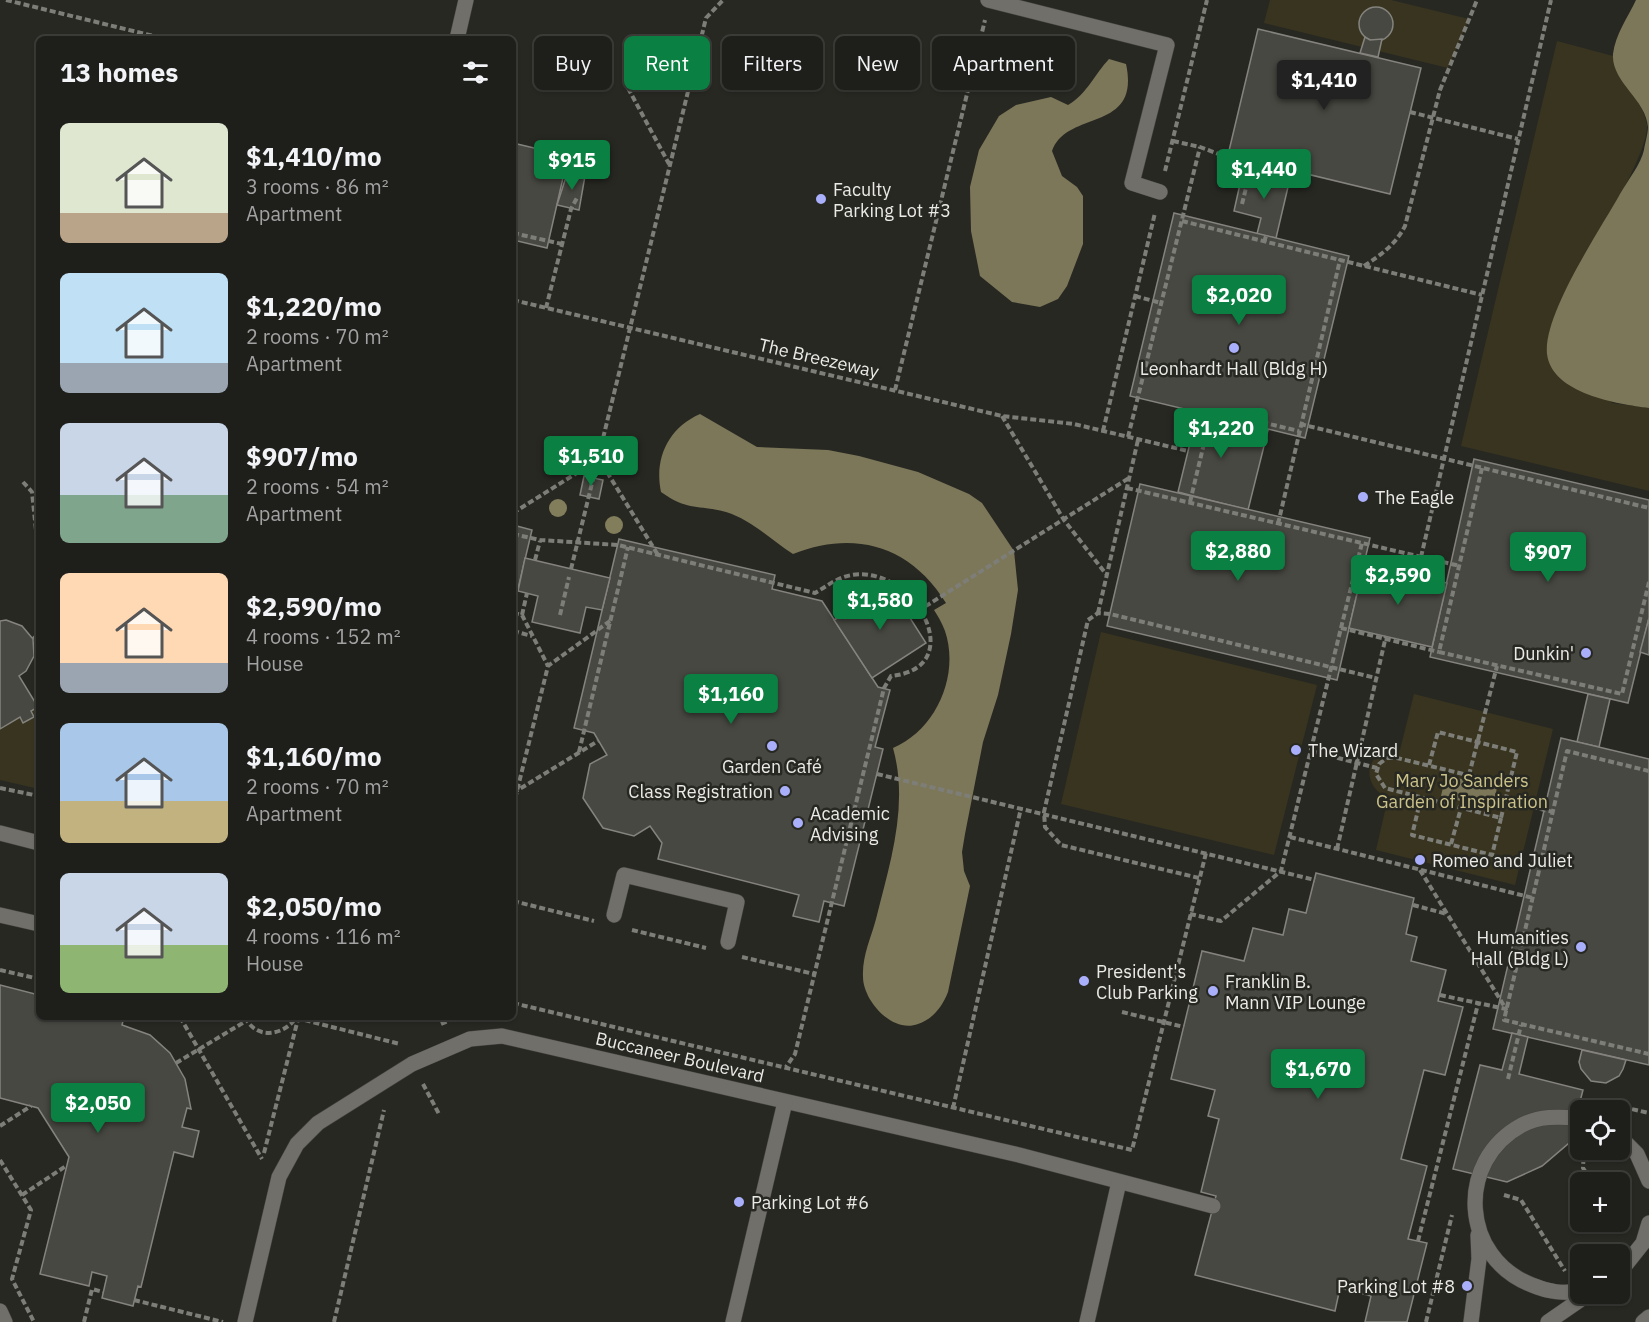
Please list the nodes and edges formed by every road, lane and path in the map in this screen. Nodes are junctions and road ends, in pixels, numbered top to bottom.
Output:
1 (6, 0) edge
2 (466, 0) edge
3 (723, 0) edge
4 (989, 0) edge
5 (1477, 0) edge
6 (1551, 0) edge
7 (154, 36) edge
8 (458, 36) edge
9 (629, 90) edge
10 (1410, 112) dead end
11 (1433, 118) junction
12 (1144, 134) junction
13 (1518, 139) junction
14 (1200, 147) junction
15 (669, 164) junction
16 (1280, 177) dead end
17 (1247, 184) dead end
18 (1160, 192) dead end
19 (578, 196) dead end
20 (1242, 204) dead end
21 (1182, 221) junction
22 (516, 234) edge
23 (1266, 236) dead end
24 (1264, 242) junction
25 (562, 244) junction
26 (1340, 260) junction
27 (1364, 266) junction
28 (1482, 295) junction
29 (1135, 296) dead end
30 (516, 301) edge
31 (1161, 303) junction
32 (546, 308) junction
33 (630, 328) junction
34 (895, 390) junction
35 (1108, 410) dead end
36 (1002, 416) junction
37 (1300, 424) junction
38 (1103, 431) junction
39 (1299, 431) junction
40 (1128, 437) junction
41 (1138, 440) junction
42 (1188, 451) dead end
43 (599, 459) junction
44 (1444, 459) junction
45 (1482, 468) junction
46 (1129, 478) junction
47 (23, 482) dead end
48 (1127, 488) junction
49 (1190, 502) junction
50 (1649, 508) edge
51 (516, 511) edge
52 (1064, 520) junction
53 (1278, 524) junction
54 (36, 530) edge
55 (516, 535) edge
56 (540, 540) junction
57 (579, 542) junction
58 (1362, 543) junction
59 (628, 548) junction
60 (658, 555) junction
61 (1421, 557) junction
62 (535, 560) dead end
63 (1460, 566) junction
64 (571, 569) dead end
65 (1106, 574) junction
66 (569, 577) dead end
67 (1649, 582) edge
68 (527, 593) dead end
69 (921, 610) junction
70 (1098, 613) junction
71 (516, 614) edge
72 (522, 615) junction
73 (560, 615) dead end
74 (910, 616) dead end
75 (610, 621) junction
76 (1341, 628) junction
77 (516, 632) edge
78 (36, 636) edge
79 (532, 636) junction
80 (1386, 638) junction
81 (33, 639) dead end
82 (1439, 652) junction
83 (1497, 665) junction
84 (548, 666) junction
85 (1331, 668) junction
86 (1376, 678) junction
87 (598, 741) dead end
88 (1477, 742) junction
89 (1311, 751) junction
90 (579, 752) junction
91 (1356, 763) junction
92 (1429, 765) junction
93 (1377, 768) junction
94 (1649, 771) edge
95 (877, 774) dead end
96 (1469, 775) junction
97 (1509, 785) junction
98 (0, 788) edge
99 (516, 788) edge
100 (516, 791) edge
101 (36, 795) edge
102 (1421, 798) junction
103 (1505, 800) junction
104 (1021, 808) junction
105 (1461, 808) junction
106 (1553, 812) junction
107 (1044, 813) junction
108 (1501, 818) junction
109 (0, 833) edge
110 (1290, 837) junction
111 (36, 842) edge
112 (1451, 844) junction
113 (1337, 849) junction
114 (1206, 853) junction
115 (1419, 869) junction
116 (1281, 871) junction
117 (1199, 878) junction
118 (1315, 880) dead end
119 (1533, 898) junction
120 (516, 902) edge
121 (1413, 905) dead end
122 (1190, 914) junction
123 (1447, 914) junction
124 (0, 915) edge
125 (618, 921) joint
126 (598, 922) dead end
127 (36, 923) edge
128 (712, 949) dead end
129 (732, 949) joint
130 (0, 970) edge
131 (814, 974) junction
132 (36, 978) edge
133 (1440, 995) dead end
134 (516, 1004) edge
135 (1478, 1004) junction
136 (1506, 1009) junction
137 (1122, 1012) dead end
138 (182, 1020) edge
139 (243, 1020) edge
140 (246, 1020) edge
141 (295, 1020) edge
142 (297, 1020) edge
143 (305, 1020) edge
144 (450, 1020) edge
145 (1164, 1022) junction
146 (1521, 1024) junction
147 (1184, 1027) dead end
148 (433, 1028) dead end
149 (402, 1044) dead end
150 (199, 1048) junction
151 (1649, 1054) edge
152 (176, 1063) dead end
153 (786, 1067) junction
154 (1508, 1079) dead end
155 (414, 1090) dead end
156 (785, 1102) junction
157 (31, 1106) dead end
158 (385, 1106) dead end
159 (953, 1108) junction
160 (1630, 1109) edge
161 (1649, 1113) edge
162 (439, 1114) dead end
163 (1570, 1117) edge
164 (0, 1126) edge
165 (1630, 1147) edge
166 (262, 1159) junction
167 (0, 1160) edge
168 (66, 1166) dead end
169 (260, 1171) dead end
170 (1647, 1172) edge
171 (1119, 1182) junction
172 (22, 1195) junction
173 (1504, 1195) dead end
174 (1454, 1204) dead end
175 (1213, 1206) dead end
176 (1649, 1223) edge
177 (1478, 1229) junction
178 (1418, 1241) dead end
179 (1630, 1259) edge
180 (1568, 1276) dead end
181 (1570, 1290) edge
182 (103, 1292) dead end
183 (134, 1300) dead end
184 (1574, 1304) edge
185 (226, 1310) dead end
186 (0, 1311) edge
187 (1649, 1317) edge
188 (5, 1322) edge
189 (34, 1322) edge
190 (84, 1322) edge
191 (223, 1322) edge
192 (245, 1322) edge
193 (334, 1322) edge
194 (733, 1322) edge
195 (1087, 1322) edge
196 (1426, 1322) edge
197 (1471, 1322) edge
198 (1548, 1322) edge
199 (1643, 1322) edge

1 - 7 path
2 - 8 lane
3 - 15 path
4 - 12 lane
4 - 34 path
5 - 11 path
6 - 13 path
9 - 15 path
10 - 11 path
11 - 13 path
11 - 27 path
12 - 14 path
12 - 18 lane
13 - 28 path
14 - 16 path
14 - 21 path
15 - 33 path
17 - 20 path
19 - 25 path
21 - 24 path
21 - 31 path
22 - 25 path
23 - 24 path
24 - 26 path
25 - 32 path
26 - 27 path
26 - 37 path
27 - 28 path
28 - 44 path
29 - 31 path
30 - 32 path, The Breezeway
31 - 40 path
32 - 33 path, The Breezeway
33 - 34 path, The Breezeway
33 - 43 path
34 - 36 path, The Breezeway
35 - 38 path
36 - 38 path, The Breezeway
36 - 52 path
37 - 39 path
37 - 44 path
38 - 40 path, The Breezeway
39 - 49 path
39 - 53 path
40 - 41 path, The Breezeway
41 - 42 path, The Breezeway
41 - 46 path
43 - 51 path
43 - 57 path
43 - 60 path
44 - 45 path
44 - 61 path
45 - 50 path
45 - 63 path
46 - 48 path
46 - 52 path
47 - 54 path
48 - 49 path
48 - 65 path
49 - 53 path
52 - 65 path
52 - 69 path
53 - 58 path
55 - 56 path
56 - 57 path
56 - 62 path
57 - 59 path
57 - 64 path
58 - 61 path
58 - 76 path
59 - 60 path
59 - 75 path
60 - 69 path
61 - 63 path
63 - 82 path
65 - 70 path
66 - 73 path
67 - 83 path
68 - 72 path
69 - 74 path
69 - 131 path
70 - 85 path
70 - 107 path
71 - 72 path
72 - 79 path
75 - 84 path
75 - 90 path
76 - 80 path
76 - 85 path
77 - 79 path
78 - 81 path
79 - 84 path
80 - 82 path
80 - 86 path
82 - 83 path
83 - 88 path
84 - 99 path
85 - 86 path
85 - 89 path
86 - 91 path
87 - 90 path
88 - 92 path
88 - 96 path
88 - 97 path
89 - 91 path
89 - 110 path
90 - 100 path
91 - 93 path
91 - 113 path
92 - 93 path
92 - 96 path
93 - 102 path
94 - 106 path
95 - 104 path
96 - 97 path
97 - 103 path
98 - 101 path
102 - 105 path
102 - 112 path
103 - 106 path
103 - 108 path
104 - 107 path
104 - 159 path
105 - 108 path
105 - 112 path
106 - 119 path
107 - 114 path
107 - 117 path
108 - 112 path
109 - 111 lane
110 - 113 path
110 - 116 path
113 - 115 path
114 - 116 path
114 - 117 path
115 - 119 path
115 - 123 path
116 - 118 path
116 - 122 path
117 - 122 path
119 - 136 path
120 - 126 path
121 - 123 path
122 - 145 path
123 - 136 path
124 - 127 lane
125 - 128 path
125 - 129 lane
129 - 131 path
130 - 132 path
131 - 153 path
133 - 135 path
134 - 153 path
135 - 136 path
135 - 178 path
136 - 146 path
137 - 145 path
138 - 150 path
139 - 150 path
140 - 141 path
142 - 166 path
143 - 149 path
144 - 148 path
145 - 147 path
145 - 159 path
146 - 151 path
146 - 154 path
150 - 152 path
150 - 166 path
153 - 159 path
155 - 162 path
156 - 171 lane, Buccaneer Boulevard
156 - 192 lane, Buccaneer Boulevard
156 - 194 lane
157 - 164 path
158 - 193 path
160 - 161 path
163 - 177 lane
165 - 170 lane
166 - 169 path
167 - 172 path
168 - 172 path
171 - 175 lane, Buccaneer Boulevard
171 - 195 lane
172 - 189 path
173 - 180 path
174 - 196 path
176 - 179 lane
177 - 181 lane
177 - 197 lane
182 - 190 path
183 - 191 path
184 - 198 lane
185 - 191 path
186 - 188 lane
187 - 199 lane

